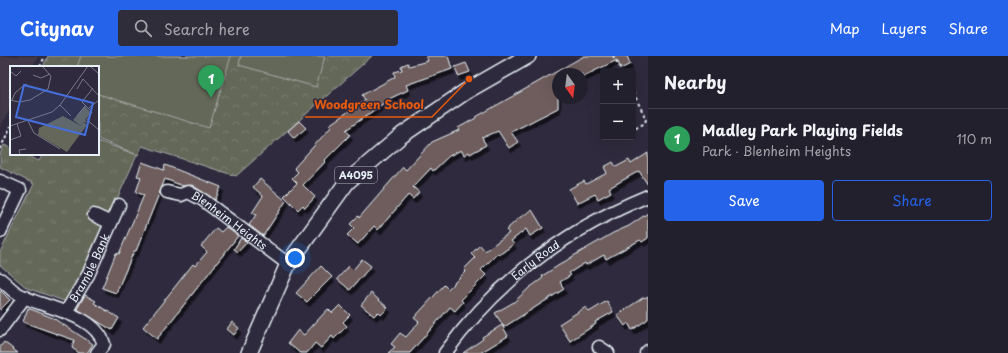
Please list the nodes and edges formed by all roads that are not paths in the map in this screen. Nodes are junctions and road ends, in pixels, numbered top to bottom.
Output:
1 (528, 56) edge
2 (0, 181) edge
3 (167, 192) dead end
4 (648, 196) edge
5 (119, 205) dead end
6 (94, 215) dead end
7 (111, 222) junction
8 (0, 232) edge
9 (288, 264) junction
10 (0, 278) edge
11 (25, 297) junction
12 (66, 312) junction
13 (0, 330) edge
14 (648, 351) edge
15 (97, 353) edge
16 (249, 353) edge
17 (445, 353) edge
18 (646, 353) edge

1 - 9 main road, A4095
2 - 8 street
3 - 9 street, Blenheim Heights
4 - 17 street, Early Road
5 - 7 street, Bramble Bank
6 - 7 street, Bramble Bank
7 - 12 street, Bramble Bank
9 - 16 main road, A4095
10 - 11 street, Bramble Bank
11 - 12 street, Bramble Bank
11 - 13 street
12 - 15 street, Bramble Bank
14 - 18 street

